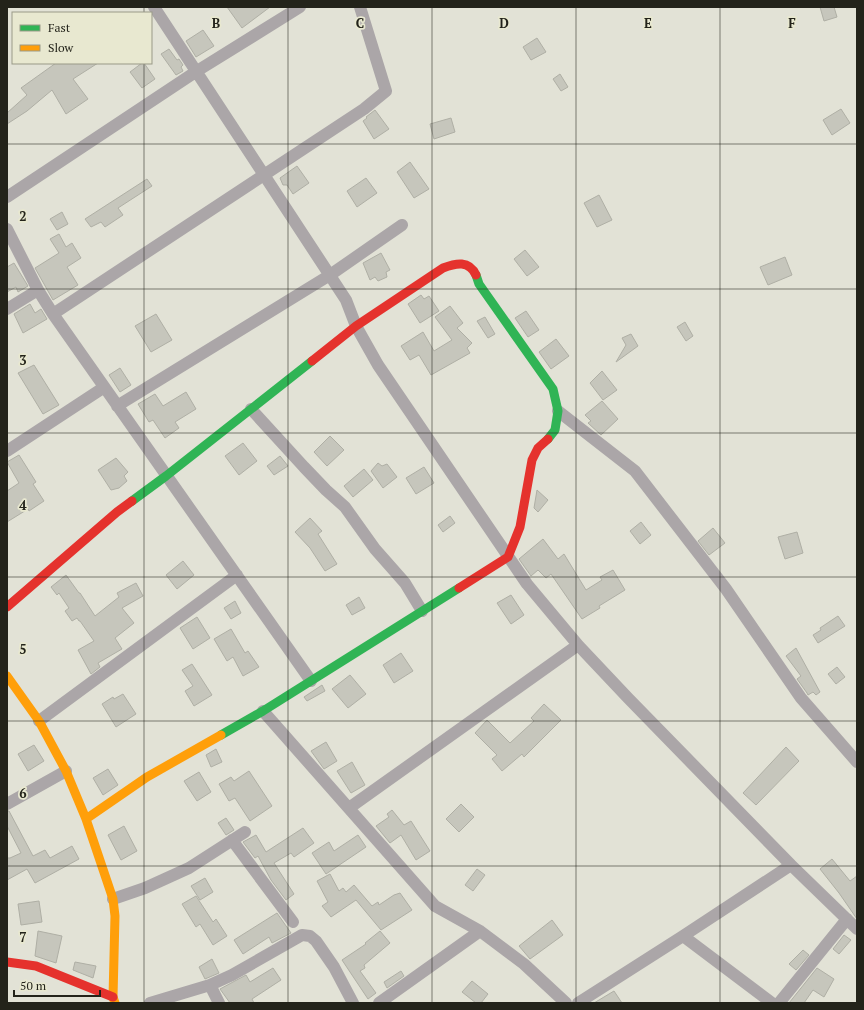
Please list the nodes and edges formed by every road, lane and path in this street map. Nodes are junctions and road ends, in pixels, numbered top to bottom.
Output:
1 (154, 7) edge
2 (300, 7) edge
3 (360, 7) edge
4 (197, 71) junction
5 (265, 175) junction
6 (7, 196) edge
7 (402, 225) dead end
8 (7, 229) edge
9 (330, 275) junction
10 (38, 290) junction
11 (7, 309) edge
12 (53, 314) junction
13 (356, 326) junction
14 (103, 388) junction
15 (117, 406) junction
16 (251, 409) junction
17 (558, 411) junction
18 (7, 451) edge
19 (166, 476) junction
20 (508, 557) junction
21 (237, 575) junction
22 (7, 606) edge
23 (422, 611) junction
24 (578, 645) junction
25 (7, 676) edge
26 (311, 681) junction
27 (264, 711) junction
28 (39, 722) junction
29 (857, 762) edge
30 (66, 771) junction
31 (7, 804) edge
32 (348, 808) junction
33 (86, 819) junction
34 (245, 832) dead end
35 (232, 840) junction
36 (791, 865) junction
37 (113, 899) junction
38 (847, 919) junction
39 (293, 922) dead end
40 (857, 928) edge
41 (480, 932) junction
42 (684, 936) junction
43 (7, 962) edge
44 (210, 985) junction
45 (114, 1000) edge
46 (150, 1003) edge
47 (219, 1003) edge
48 (353, 1003) edge
49 (380, 1003) edge
50 (566, 1003) edge
51 (578, 1003) edge
52 (772, 1003) edge
53 (779, 1003) edge

1 - 4 street
2 - 4 street
3 - 5 street
4 - 5 street
4 - 6 street
5 - 9 street
5 - 12 street
7 - 9 street
8 - 10 street
9 - 13 street
9 - 15 street
10 - 11 street
10 - 12 street
12 - 14 street
13 - 16 street
13 - 17 street
13 - 20 street
14 - 15 street
14 - 18 street
15 - 19 street
16 - 19 street
16 - 23 street
17 - 20 street
17 - 29 street
19 - 21 street
19 - 22 street
20 - 23 street
20 - 24 street
21 - 26 street
21 - 28 street
23 - 26 street
24 - 32 street
24 - 36 street
25 - 28 street
26 - 27 street
27 - 32 street
27 - 33 street
28 - 30 street
30 - 31 street
30 - 33 street
32 - 41 street
33 - 37 street
34 - 35 street
35 - 37 street
35 - 39 street
36 - 38 street
36 - 42 street
37 - 45 street
38 - 40 street
38 - 53 street
41 - 49 street
41 - 50 street
42 - 51 street
42 - 52 street
43 - 45 street
44 - 46 street
44 - 47 street
44 - 48 street

